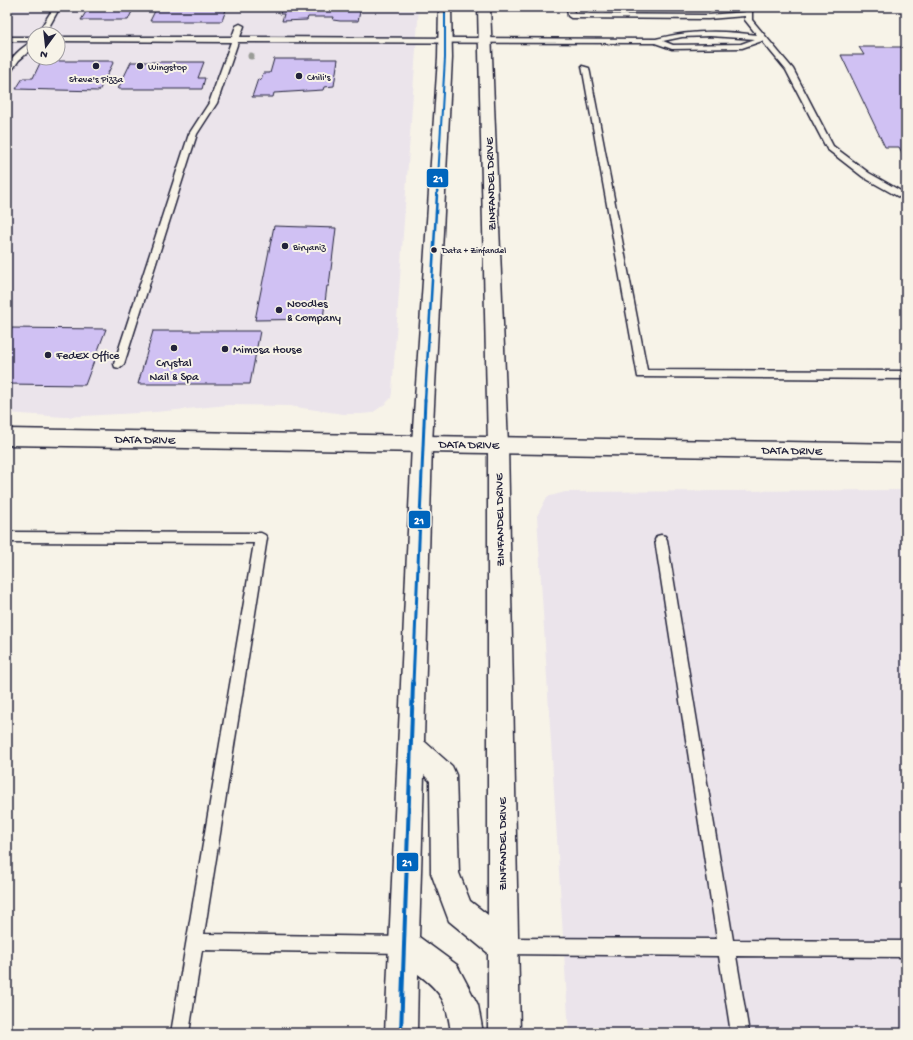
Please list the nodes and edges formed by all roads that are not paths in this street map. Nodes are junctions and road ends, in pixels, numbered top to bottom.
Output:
1 (57, 7) edge
2 (446, 7) edge
3 (484, 7) edge
4 (570, 7) edge
5 (748, 11) edge
6 (46, 26) edge
7 (240, 26) dead end
8 (764, 38) junction
9 (7, 39) edge
10 (26, 39) edge
11 (66, 39) edge
12 (237, 40) junction
13 (445, 41) junction
14 (485, 41) junction
15 (656, 41) junction
16 (26, 50) edge
17 (585, 68) dead end
18 (7, 71) edge
19 (906, 198) edge
20 (119, 364) dead end
21 (906, 375) edge
22 (7, 437) edge
23 (422, 444) junction
24 (498, 445) junction
25 (906, 452) edge
26 (7, 537) edge
27 (661, 540) dead end
28 (412, 747) junction
29 (195, 942) junction
30 (405, 945) junction
31 (502, 946) junction
32 (726, 947) junction
33 (906, 949) edge
34 (180, 1033) edge
35 (401, 1033) edge
36 (467, 1033) edge
37 (504, 1033) edge
38 (740, 1033) edge

1 - 6 lane
2 - 13 main road
3 - 14 main road, ZINFANDEL DRIVE
4 - 5 lane
5 - 8 lane
7 - 12 lane
8 - 15 lane
8 - 15 lane
8 - 19 lane
9 - 10 lane
11 - 12 lane
12 - 13 lane
12 - 20 lane
13 - 14 lane
13 - 23 main road
14 - 15 lane
14 - 24 main road, ZINFANDEL DRIVE
16 - 18 lane
17 - 21 lane
22 - 23 main road, DATA DRIVE
23 - 24 main road, DATA DRIVE
23 - 28 main road
24 - 25 main road, DATA DRIVE
24 - 31 main road, ZINFANDEL DRIVE
26 - 29 lane
27 - 32 lane
28 - 30 main road
28 - 31 main road
29 - 30 lane
29 - 34 lane
30 - 35 main road
30 - 36 main road
31 - 32 lane
31 - 37 main road, ZINFANDEL DRIVE
32 - 33 lane
32 - 38 lane

